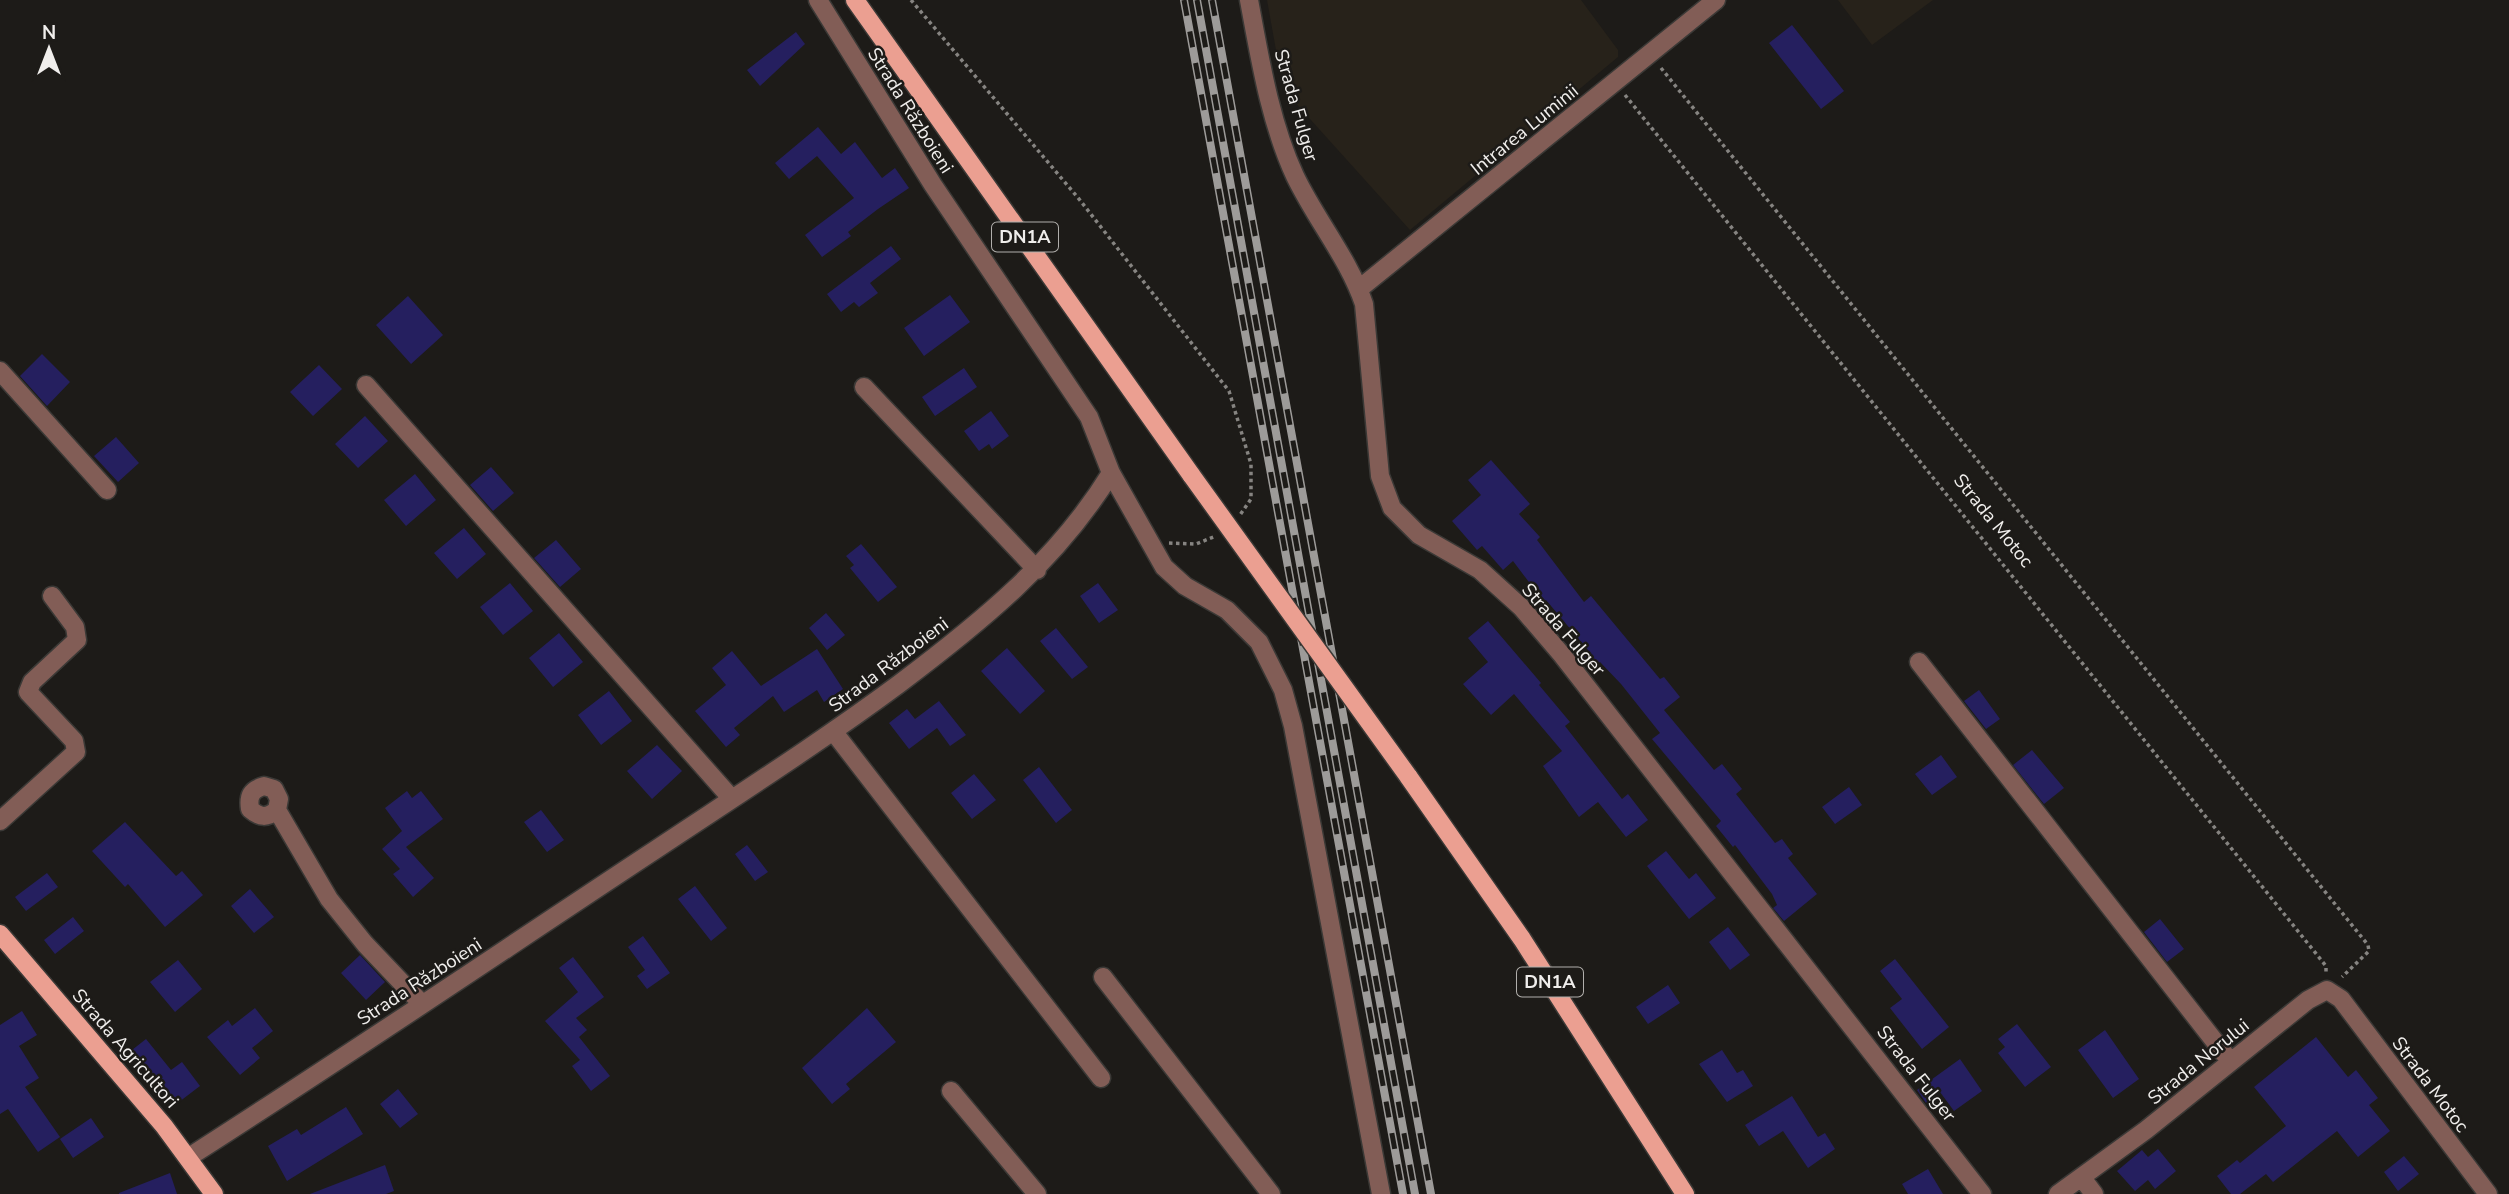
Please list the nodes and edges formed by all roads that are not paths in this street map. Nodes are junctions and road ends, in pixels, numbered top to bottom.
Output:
1 (818, 0) edge
2 (855, 0) edge
3 (1249, 0) edge
4 (1716, 0) edge
5 (1359, 289) junction
6 (0, 371) edge
7 (366, 385) dead end
8 (864, 387) dead end
9 (1111, 473) junction
10 (107, 490) dead end
11 (1037, 569) junction
12 (52, 596) dead end
13 (1919, 662) dead end
14 (833, 731) junction
15 (732, 799) junction
16 (277, 810) dead end
17 (0, 821) edge
18 (0, 934) edge
19 (1103, 976) dead end
20 (2331, 993) joint
21 (422, 1004) junction
22 (2230, 1061) junction
23 (1101, 1078) dead end
24 (951, 1091) dead end
25 (189, 1157) junction
26 (2082, 1178) junction
27 (214, 1194) edge
28 (1037, 1194) edge
29 (1271, 1194) edge
30 (1381, 1194) edge
31 (1685, 1194) edge
32 (1982, 1194) edge
33 (2058, 1194) edge
34 (2094, 1194) edge
35 (2488, 1194) edge

1 - 9 street, Strada Războieni
2 - 31 main road, DN1A, bridge
3 - 5 street, Strada Fulger
4 - 5 street, Intrarea Luminii
5 - 32 street, Strada Fulger
6 - 10 street
7 - 15 street
8 - 11 street
9 - 11 street, Strada Războieni
9 - 30 street
11 - 14 street, Strada Războieni
12 - 17 street
13 - 22 street
14 - 15 street, Strada Războieni
14 - 23 street
15 - 21 street, Strada Războieni
16 - 21 street
18 - 25 main road, Strada Agricultori
19 - 29 street
20 - 22 street, Strada Norului
20 - 35 street, Strada Motoc
21 - 25 street, Strada Războieni
22 - 26 street, Strada Norului
24 - 28 street
25 - 27 main road, Strada Agricultori
26 - 33 street, Strada Norului
26 - 34 street

